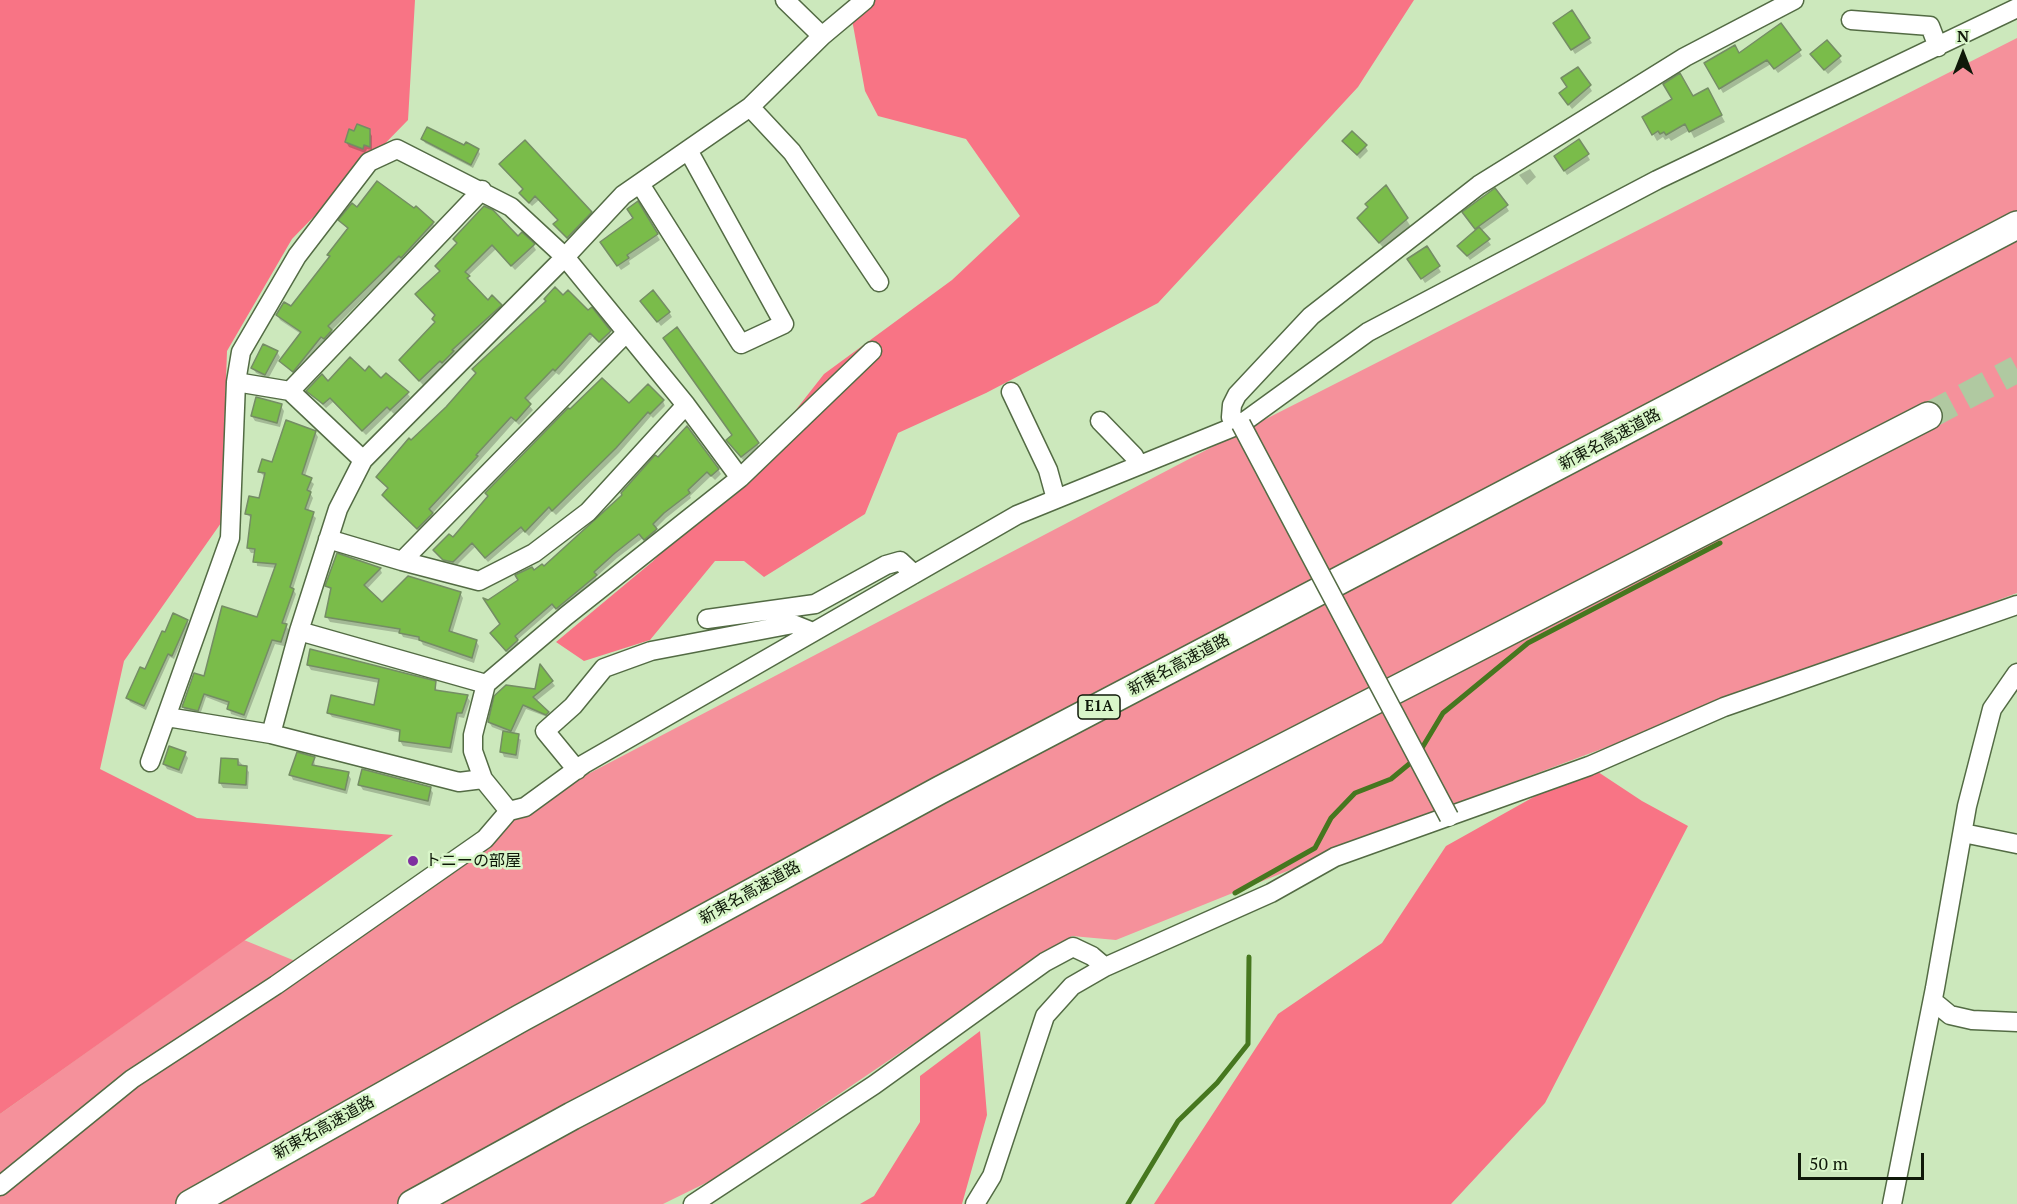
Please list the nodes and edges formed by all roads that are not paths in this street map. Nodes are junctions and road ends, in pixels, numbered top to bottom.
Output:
1 (785, 0) edge
2 (865, 0) edge
3 (1794, 0) edge
4 (2017, 8) edge
5 (1851, 20) dead end
6 (822, 36) junction
7 (1938, 47) junction
8 (750, 107) junction
9 (688, 150) junction
10 (640, 184) junction
11 (482, 190) junction
12 (2017, 225) edge
13 (565, 257) junction
14 (879, 282) dead end
15 (626, 333) junction
16 (872, 351) dead end
17 (236, 382) junction
18 (290, 391) junction
19 (1011, 392) dead end
20 (686, 405) junction
21 (1928, 416) tunnel mouth
22 (1100, 421) dead end
23 (1241, 424) junction
24 (363, 460) junction
25 (1139, 465) junction
26 (740, 478) junction
27 (1056, 499) junction
28 (328, 539) junction
29 (402, 561) junction
30 (914, 574) junction
31 (2017, 605) edge
32 (707, 619) dead end
33 (299, 631) junction
34 (813, 632) junction
35 (2017, 673) edge
36 (486, 684) junction
37 (167, 717) junction
38 (271, 734) junction
39 (150, 762) dead end
40 (577, 770) junction
41 (483, 778) junction
42 (509, 811) junction
43 (1449, 817) junction
44 (1963, 833) junction
45 (2017, 844) edge
46 (1105, 967) junction
47 (1933, 1001) junction
48 (2017, 1022) edge
49 (0, 1186) edge
50 (190, 1204) edge
51 (412, 1204) edge
52 (693, 1204) edge
53 (975, 1204) edge
54 (1892, 1204) edge

1 - 6 street
2 - 6 street
3 - 23 street
4 - 7 street
5 - 7 street
6 - 8 street
7 - 23 street
8 - 9 street
8 - 14 street
9 - 10 street
9 - 10 street
10 - 13 street
11 - 13 street
11 - 17 street
11 - 18 street
12 - 50 highway, 新東名高速道路 / E1A
13 - 15 street
13 - 24 street
15 - 20 street
15 - 29 street
16 - 26 street
17 - 18 street
17 - 37 street
18 - 24 street
19 - 27 street
20 - 26 street
20 - 29 street
21 - 51 highway
22 - 25 street
23 - 25 street
23 - 43 street, bridge
24 - 28 street
25 - 27 street
26 - 36 street
27 - 30 street
28 - 29 street
28 - 33 street
30 - 32 street
30 - 34 street
31 - 43 street
33 - 36 street
33 - 38 street
34 - 40 street
34 - 40 street
35 - 44 street
36 - 41 street
37 - 38 street
37 - 39 street
38 - 41 street
40 - 42 street
41 - 42 street
42 - 49 street
43 - 46 street
44 - 45 street
44 - 47 street
46 - 52 street
46 - 53 street
47 - 48 street
47 - 54 street

